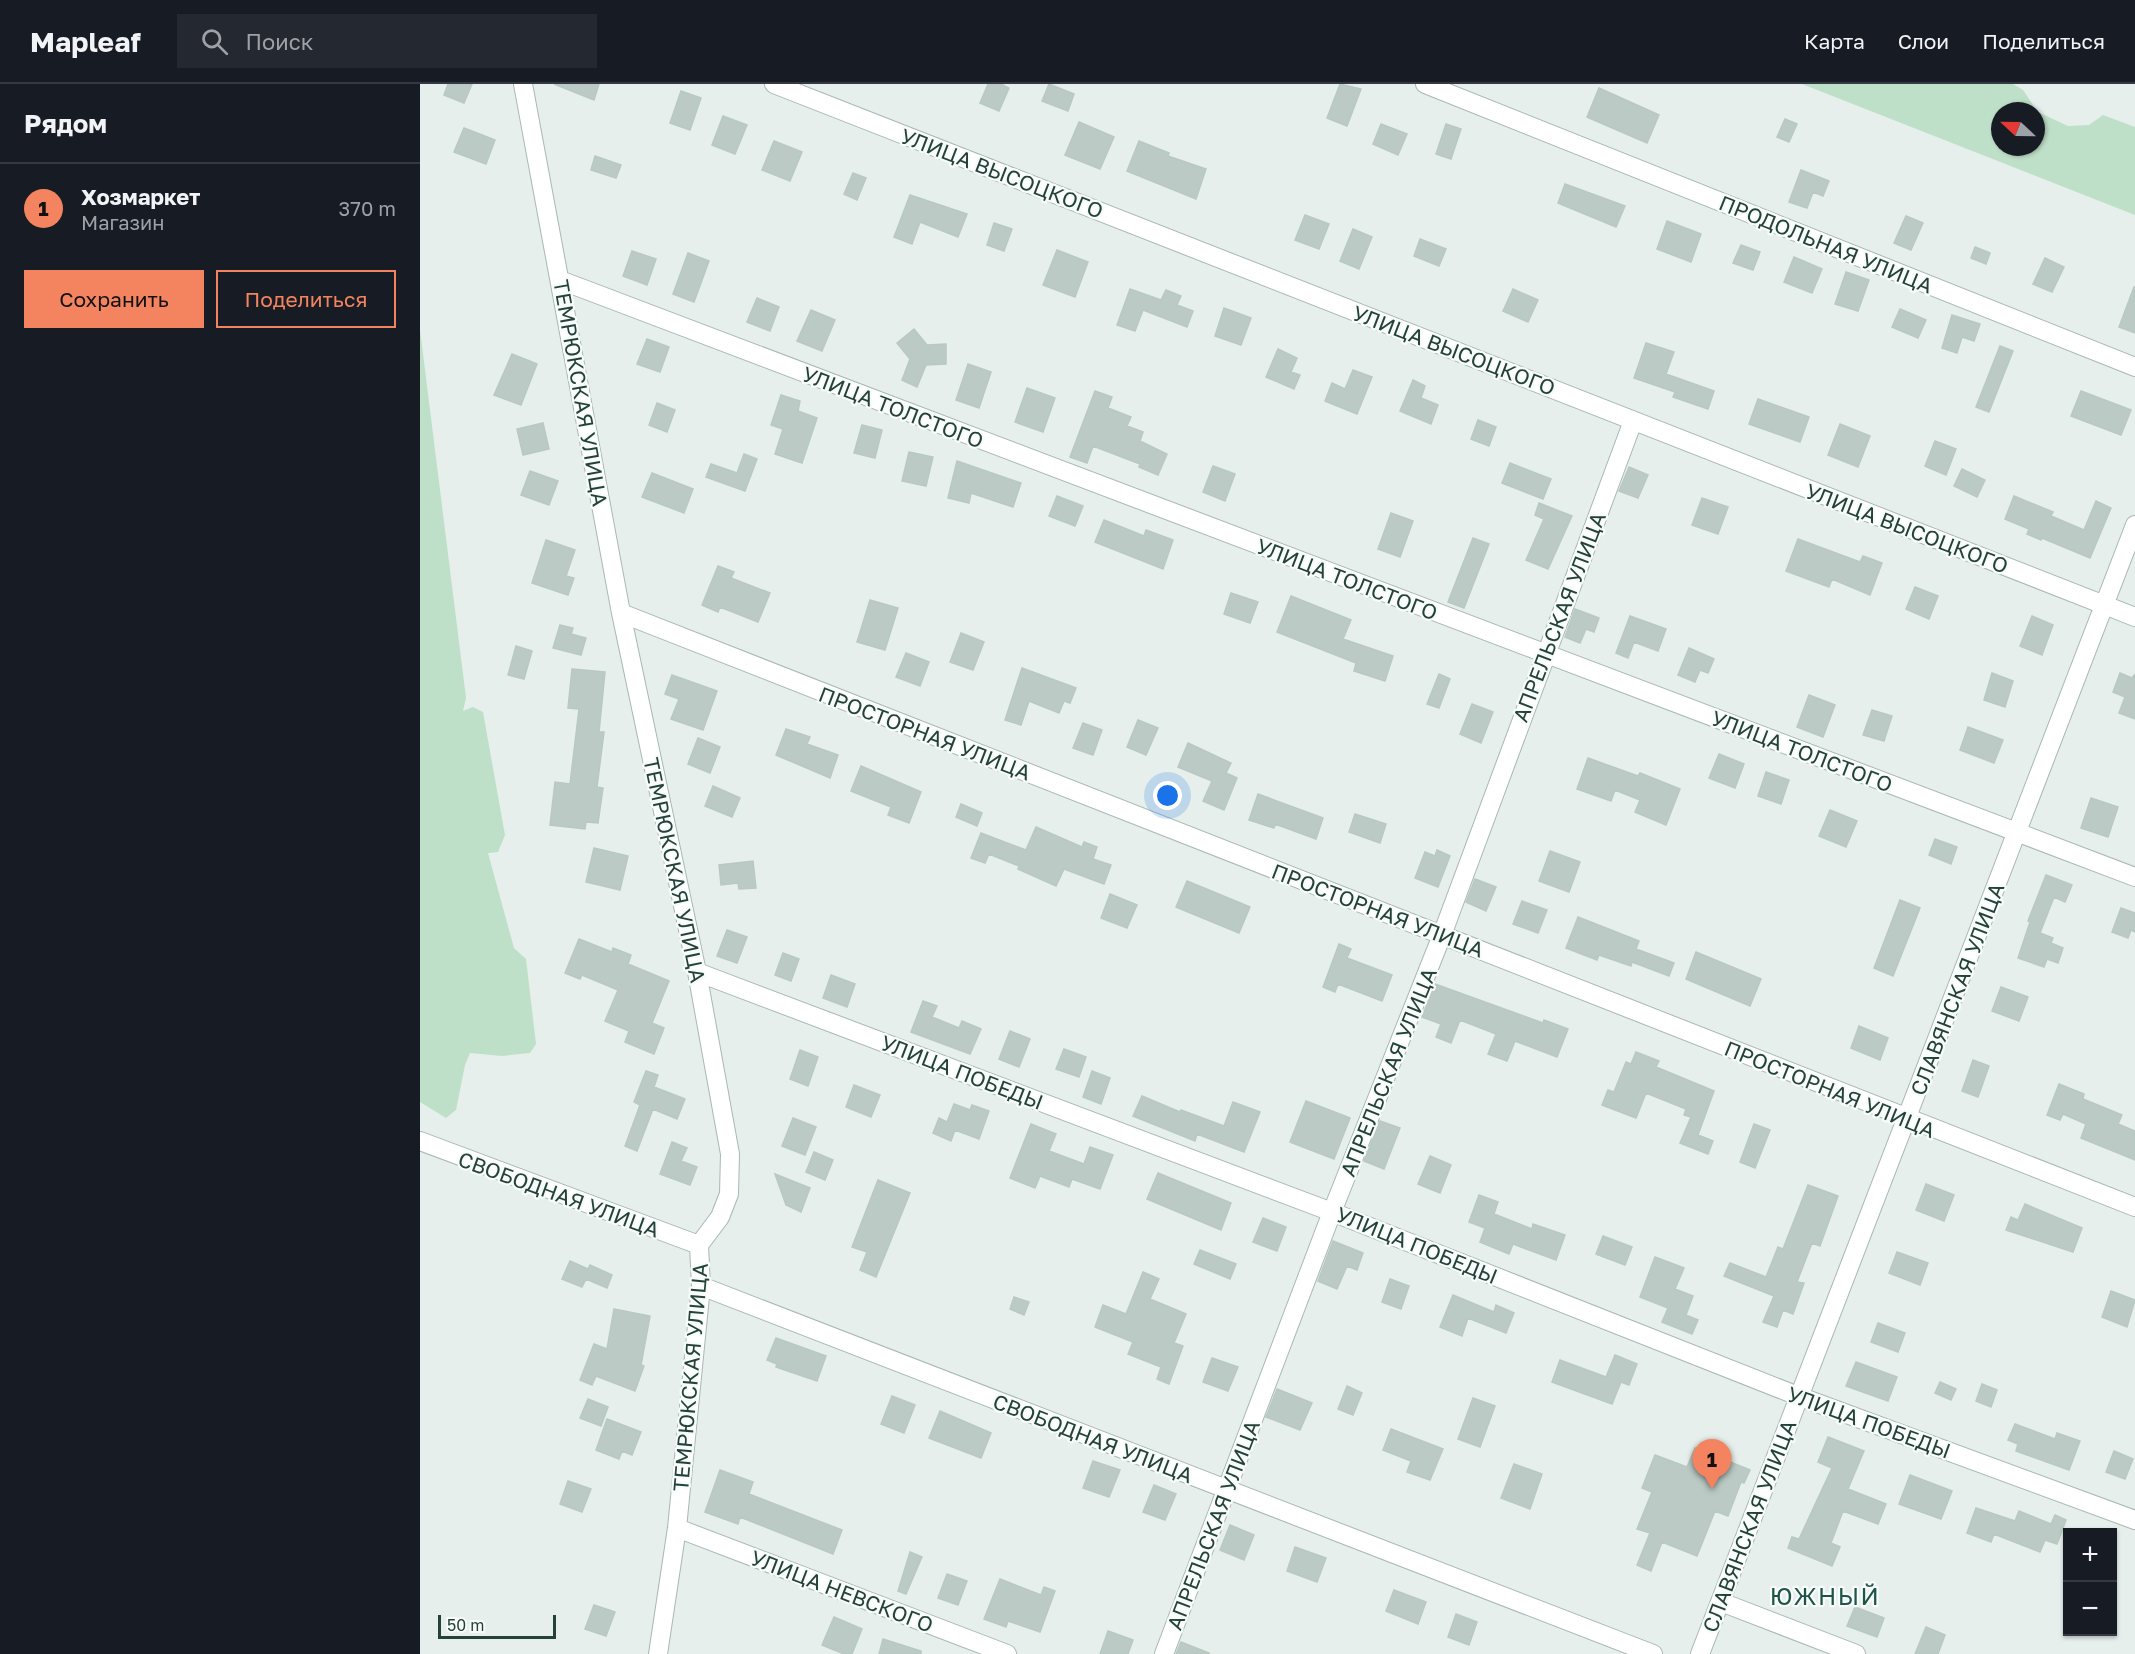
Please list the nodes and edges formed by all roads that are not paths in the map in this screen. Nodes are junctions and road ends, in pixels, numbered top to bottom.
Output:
1 (523, 84) edge
2 (774, 84) edge
3 (1425, 84) edge
4 (560, 280) junction
5 (2135, 368) edge
6 (1634, 421) junction
7 (2135, 525) edge
8 (2104, 605) junction
9 (621, 613) junction
10 (2135, 617) edge
11 (1544, 654) junction
12 (2017, 832) junction
13 (2135, 877) edge
14 (1442, 935) junction
15 (697, 972) junction
16 (1907, 1120) junction
17 (420, 1142) edge
18 (2135, 1207) edge
19 (1332, 1212) junction
20 (699, 1245) junction
21 (701, 1286) junction
22 (1798, 1396) junction
23 (1226, 1490) junction
24 (2135, 1520) edge
25 (677, 1528) junction
26 (1721, 1602) junction
27 (658, 1654) edge
28 (1008, 1654) edge
29 (1164, 1654) edge
30 (1653, 1654) edge
31 (1700, 1654) edge
32 (1856, 1654) edge

1 - 4 street, ТЕМРЮКСКАЯ УЛИЦА
2 - 6 street, УЛИЦА ВЫСОЦКОГО
3 - 5 street, ПРОДОЛЬНАЯ УЛИЦА
4 - 9 street, ТЕМРЮКСКАЯ УЛИЦА
4 - 11 street, УЛИЦА ТОЛСТОГО
6 - 8 street, УЛИЦА ВЫСОЦКОГО
6 - 11 street, АПРЕЛЬСКАЯ УЛИЦА
7 - 8 street, СЛАВЯНСКАЯ УЛИЦА
8 - 10 street, УЛИЦА ВЫСОЦКОГО
8 - 12 street, СЛАВЯНСКАЯ УЛИЦА
9 - 14 street, ПРОСТОРНАЯ УЛИЦА
9 - 15 street, ТЕМРЮКСКАЯ УЛИЦА
11 - 12 street, УЛИЦА ТОЛСТОГО
11 - 14 street, АПРЕЛЬСКАЯ УЛИЦА
12 - 13 street, УЛИЦА ТОЛСТОГО
12 - 16 street, СЛАВЯНСКАЯ УЛИЦА
14 - 16 street, ПРОСТОРНАЯ УЛИЦА
14 - 19 street, АПРЕЛЬСКАЯ УЛИЦА
15 - 19 street, УЛИЦА ПОБЕДЫ
15 - 20 street, ТЕМРЮКСКАЯ УЛИЦА
16 - 18 street, ПРОСТОРНАЯ УЛИЦА
16 - 22 street, СЛАВЯНСКАЯ УЛИЦА
17 - 20 street, СВОБОДНАЯ УЛИЦА
19 - 22 street, УЛИЦА ПОБЕДЫ
19 - 23 street, АПРЕЛЬСКАЯ УЛИЦА
20 - 21 street, ТЕМРЮКСКАЯ УЛИЦА
21 - 23 street, СВОБОДНАЯ УЛИЦА
21 - 25 street, ТЕМРЮКСКАЯ УЛИЦА
22 - 24 street, УЛИЦА ПОБЕДЫ
22 - 26 street, СЛАВЯНСКАЯ УЛИЦА
23 - 29 street, АПРЕЛЬСКАЯ УЛИЦА
23 - 30 street, СВОБОДНАЯ УЛИЦА
25 - 27 street, ТЕМРЮКСКАЯ УЛИЦА
25 - 28 street, УЛИЦА НЕВСКОГО
26 - 31 street, СЛАВЯНСКАЯ УЛИЦА
26 - 32 street

